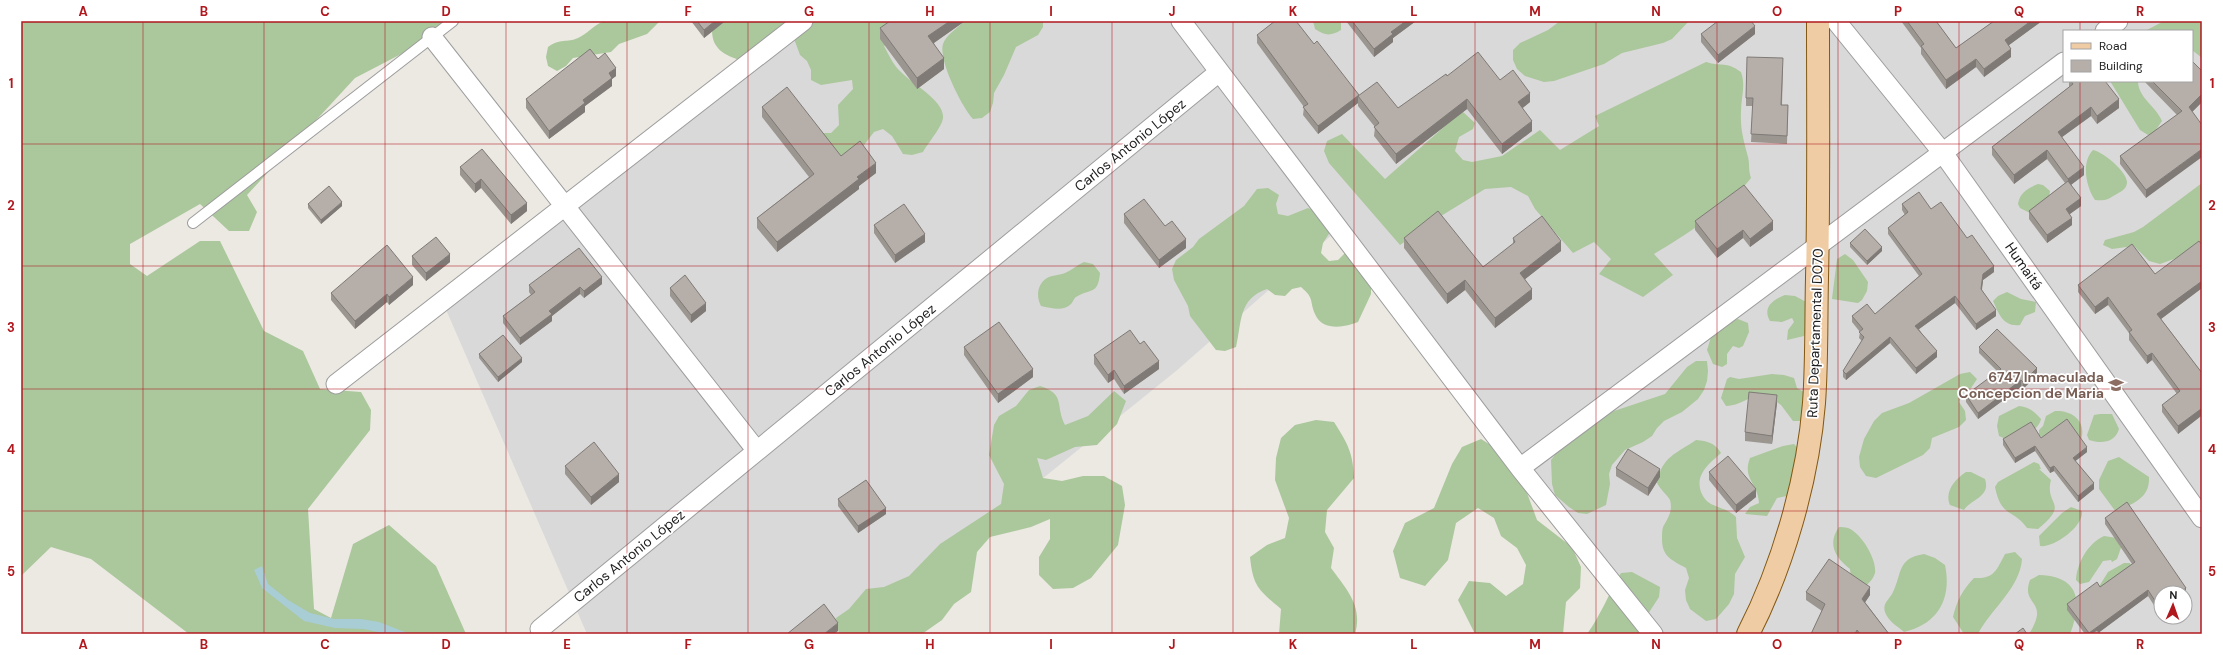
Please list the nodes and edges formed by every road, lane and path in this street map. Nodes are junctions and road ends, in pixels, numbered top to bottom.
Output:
1 (453, 21) edge
2 (803, 21) edge
3 (1818, 21) edge
4 (1836, 21) edge
5 (2118, 21) edge
6 (1188, 24) edge
7 (2106, 30) edge
8 (432, 37) junction
9 (2063, 63) edge
10 (1219, 72) junction
11 (1943, 153) junction
12 (565, 206) junction
13 (193, 223) dead end
14 (1818, 245) junction
15 (336, 384) dead end
16 (757, 451) junction
17 (1520, 468) junction
18 (2202, 518) edge
19 (540, 629) dead end
20 (1653, 634) edge
21 (1748, 634) edge

1 - 8 lane
2 - 12 street
3 - 14 main road, Ruta Departamental D070
4 - 11 street, Humaitá
5 - 7 street
6 - 10 street
8 - 12 street
8 - 13 lane
9 - 11 street
10 - 16 street, Carlos Antonio López
10 - 17 street
11 - 14 street
11 - 18 street, Humaitá
12 - 15 street
12 - 16 street
14 - 17 street
14 - 21 main road, Ruta Departamental D070
16 - 19 street, Carlos Antonio López
17 - 20 street

